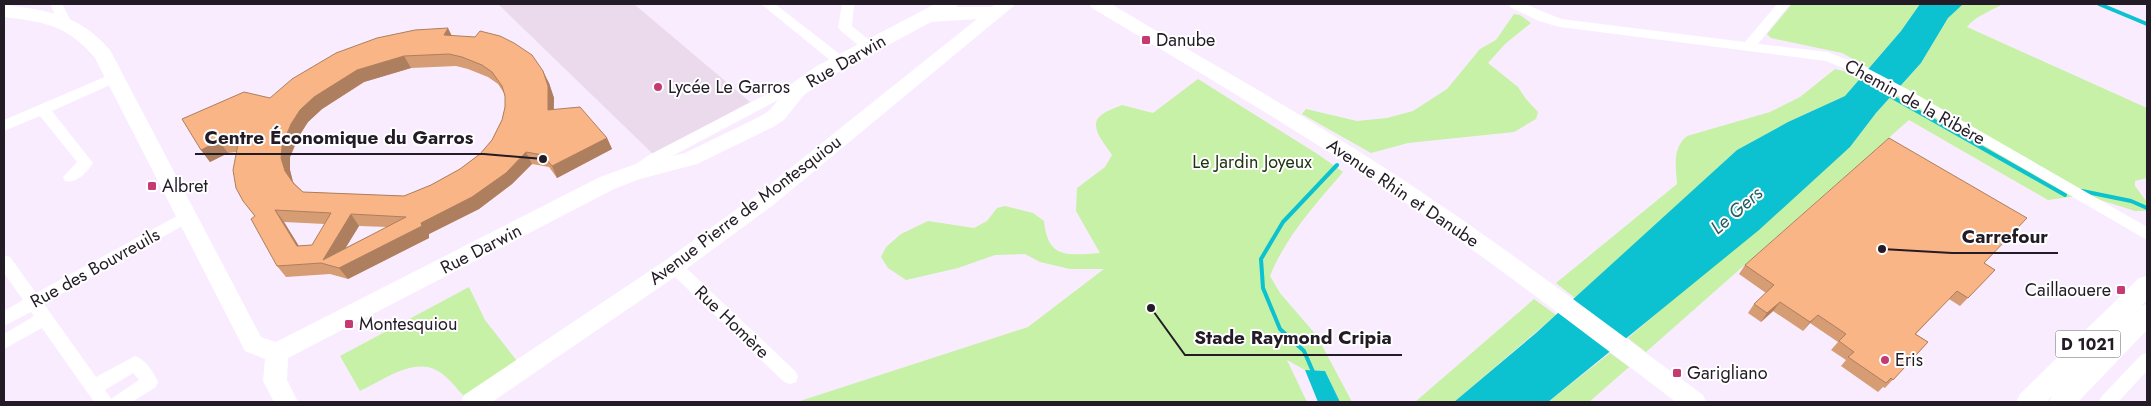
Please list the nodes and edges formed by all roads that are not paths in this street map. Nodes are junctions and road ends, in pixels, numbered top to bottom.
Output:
1 (56, 4) edge
2 (767, 4) edge
3 (848, 4) edge
4 (949, 4) edge
5 (1098, 4) edge
6 (1515, 4) edge
7 (1784, 4) edge
8 (1001, 9) edge
9 (4, 11) edge
10 (923, 18) junction
11 (65, 23) junction
12 (1748, 46) junction
13 (869, 47) junction
14 (841, 62) junction
15 (114, 78) junction
16 (797, 90) junction
17 (42, 108) junction
18 (4, 126) edge
19 (636, 172) junction
20 (70, 177) dead end
21 (186, 217) junction
22 (2147, 234) edge
23 (4, 261) edge
24 (674, 266) junction
25 (2147, 286) edge
26 (34, 302) junction
27 (2147, 314) edge
28 (44, 318) junction
29 (4, 319) edge
30 (4, 342) edge
31 (277, 353) junction
32 (2147, 360) edge
33 (790, 378) dead end
34 (93, 388) junction
35 (104, 402) edge
36 (118, 402) edge
37 (286, 402) edge
38 (473, 402) edge
39 (1694, 402) edge
40 (2029, 402) edge
41 (2062, 402) edge
42 (2107, 402) edge

1 - 11 street
2 - 14 street
3 - 13 street
4 - 10 street, Rue Darwin
5 - 39 street, Avenue Rhin et Danube
6 - 12 street, Chemin de la Ribère
7 - 12 street
8 - 10 street, Rue Darwin
8 - 24 street, Avenue Pierre de Montesquiou
9 - 11 street
10 - 13 street, Rue Darwin
11 - 15 street
12 - 22 street, Chemin de la Ribère
13 - 14 street, Rue Darwin
14 - 16 street, Rue Darwin
15 - 17 street
15 - 21 street
16 - 19 street
16 - 19 street, Rue Darwin
17 - 18 street
17 - 20 street
19 - 31 street, Rue Darwin
21 - 26 street, Rue des Bouvreuils
21 - 31 street
23 - 26 street
24 - 33 street, Rue Homère
24 - 38 street, Avenue Pierre de Montesquiou
25 - 40 main road, D 1021
26 - 28 street
26 - 29 street, Rue des Bouvreuils
27 - 41 main road, D 1021
28 - 30 street, Rue des Bouvreuils
28 - 34 street
31 - 37 street
32 - 42 street
34 - 35 street
34 - 36 street

